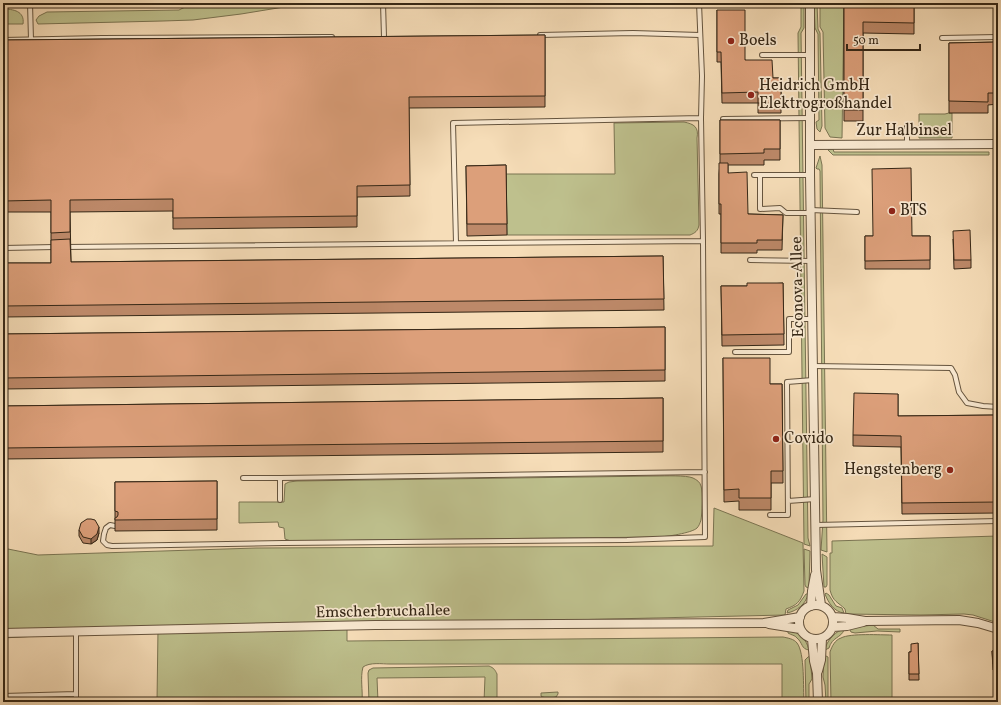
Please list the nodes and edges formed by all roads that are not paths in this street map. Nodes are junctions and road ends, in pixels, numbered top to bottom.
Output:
1 (30, 3) edge
2 (383, 3) edge
3 (699, 3) edge
4 (810, 3) edge
5 (537, 35) edge
6 (700, 35) junction
7 (384, 36) junction
8 (392, 36) edge
9 (337, 37) edge
10 (376, 37) edge
11 (998, 37) edge
12 (942, 38) dead end
13 (3, 40) edge
14 (31, 40) junction
15 (762, 55) dead end
16 (810, 55) junction
17 (701, 118) junction
18 (810, 118) junction
19 (723, 119) edge
20 (907, 128) dead end
21 (998, 144) edge
22 (810, 145) junction
23 (907, 145) junction
24 (754, 175) dead end
25 (760, 175) junction
26 (810, 175) junction
27 (810, 212) junction
28 (857, 212) dead end
29 (703, 241) junction
30 (456, 243) junction
31 (3, 248) edge
32 (750, 260) dead end
33 (812, 261) junction
34 (813, 319) junction
35 (735, 352) dead end
36 (813, 366) junction
37 (814, 380) junction
38 (998, 407) edge
39 (705, 472) junction
40 (243, 478) dead end
41 (280, 478) junction
42 (815, 499) junction
43 (280, 500) dead end
44 (788, 501) junction
45 (770, 515) dead end
46 (998, 522) edge
47 (816, 525) junction
48 (115, 526) edge
49 (816, 570) junction
50 (811, 606) junction
51 (821, 606) junction
52 (800, 617) junction
53 (833, 617) junction
54 (865, 621) junction
55 (764, 623) junction
56 (833, 627) junction
57 (800, 629) junction
58 (998, 630) edge
59 (76, 631) junction
60 (3, 632) edge
61 (822, 638) junction
62 (812, 639) junction
63 (817, 674) junction
64 (76, 694) junction
65 (3, 696) edge
66 (76, 702) edge
67 (818, 702) edge

1 - 14 lane
2 - 7 lane
3 - 6 lane
4 - 16 street, Econova-Allee
5 - 6 lane
6 - 17 lane
7 - 8 lane
7 - 10 lane
9 - 14 lane
11 - 12 lane
13 - 14 lane
15 - 16 lane
16 - 18 street, Econova-Allee
17 - 29 lane
17 - 30 lane
18 - 19 lane
18 - 22 street, Econova-Allee
20 - 23 lane
21 - 23 street, Zur Halbinsel
22 - 23 street, Zur Halbinsel
22 - 26 street, Econova-Allee
24 - 25 lane
25 - 26 lane
25 - 27 lane
26 - 27 street, Econova-Allee
27 - 28 lane
27 - 33 street, Econova-Allee
29 - 30 lane
29 - 39 lane
30 - 31 lane
32 - 33 lane
33 - 34 street, Econova-Allee
34 - 35 lane
34 - 36 street, Econova-Allee
36 - 37 street, Econova-Allee
36 - 38 lane
37 - 42 street, Econova-Allee
37 - 44 lane
39 - 41 lane
39 - 48 lane
40 - 41 lane
41 - 43 lane
42 - 44 lane
42 - 47 street, Econova-Allee
44 - 45 lane
46 - 47 lane
47 - 49 street, Econova-Allee
49 - 50 street, Econova-Allee
49 - 51 street, Econova-Allee
50 - 51 street
50 - 52 street
51 - 53 street
52 - 55 street, Emscherbruchallee
52 - 57 street
53 - 54 street
53 - 56 street
54 - 56 street
54 - 58 street
55 - 57 street, Emscherbruchallee
55 - 59 street, Emscherbruchallee
56 - 61 street
57 - 62 street
59 - 60 street, Emscherbruchallee
59 - 64 lane
61 - 62 street
61 - 63 street
62 - 63 street
63 - 67 street
64 - 65 lane
64 - 66 lane

